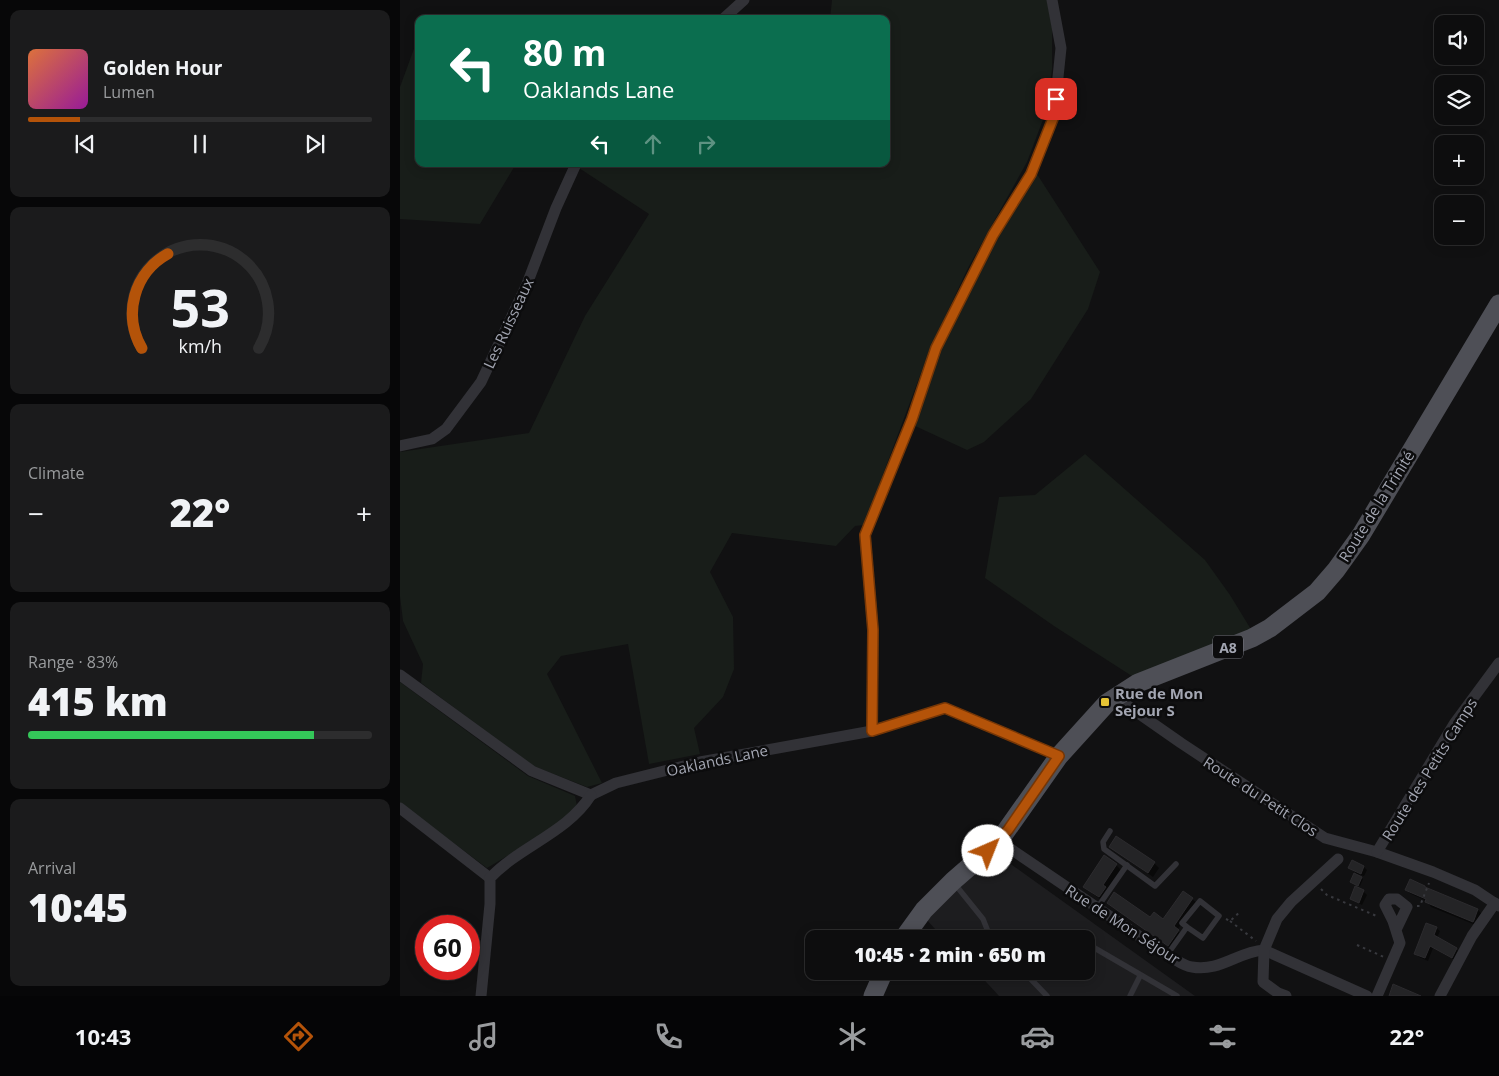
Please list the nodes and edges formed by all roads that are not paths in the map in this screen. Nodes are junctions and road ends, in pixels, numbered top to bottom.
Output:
1 (744, 0) edge
2 (1052, 0) edge
3 (727, 15) edge
4 (575, 167) edge
5 (1499, 304) edge
6 (400, 446) edge
7 (1499, 663) edge
8 (400, 675) edge
9 (1118, 696) junction
10 (872, 731) junction
11 (1059, 756) junction
12 (591, 795) junction
13 (400, 808) edge
14 (1110, 831) dead end
15 (999, 840) junction
16 (1378, 852) junction
17 (1338, 859) dead end
18 (1176, 864) dead end
19 (1127, 865) junction
20 (490, 878) junction
21 (953, 881) junction
22 (1497, 905) edge
23 (1097, 908) junction
24 (1395, 926) junction
25 (1187, 927) junction
26 (910, 930) edge
27 (987, 930) edge
28 (1095, 949) edge
29 (1264, 950) junction
30 (1167, 955) junction
31 (1140, 976) junction
32 (880, 980) edge
33 (1032, 980) edge
34 (481, 996) edge
35 (873, 996) edge
36 (1047, 996) edge
37 (1130, 996) edge
38 (1177, 996) edge
39 (1286, 996) edge
40 (1367, 996) edge
41 (1377, 996) edge
42 (1440, 996) edge

1 - 3 street
2 - 10 street
4 - 6 street, Les Ruisseaux
5 - 9 main road, Route de la Trinité / A8
7 - 16 street, Route des Petits Camps
8 - 12 street
9 - 11 main road, Route de la Trinité / A8
9 - 16 street, Route du Petit Clos
10 - 11 street, Oaklands Lane
10 - 12 street, Oaklands Lane
11 - 15 main road, Route de la Trinité / A8
12 - 20 street
13 - 20 street
14 - 19 lane
15 - 21 main road, Route de la Trinité / A8
15 - 23 street, Rue de Mon Séjour
16 - 22 street, Route du Petit Clos
17 - 29 street
18 - 19 lane
19 - 23 lane
20 - 34 street
21 - 26 main road, Route de la Trinité / A8
21 - 27 lane
22 - 42 street
23 - 30 street, Rue de Mon Séjour
24 - 24 street
24 - 41 street
25 - 25 lane
25 - 30 lane
28 - 31 lane
29 - 30 street, Rue de Mon Séjour
29 - 39 street
29 - 40 street
31 - 37 lane
31 - 38 lane
32 - 35 main road
33 - 36 lane

